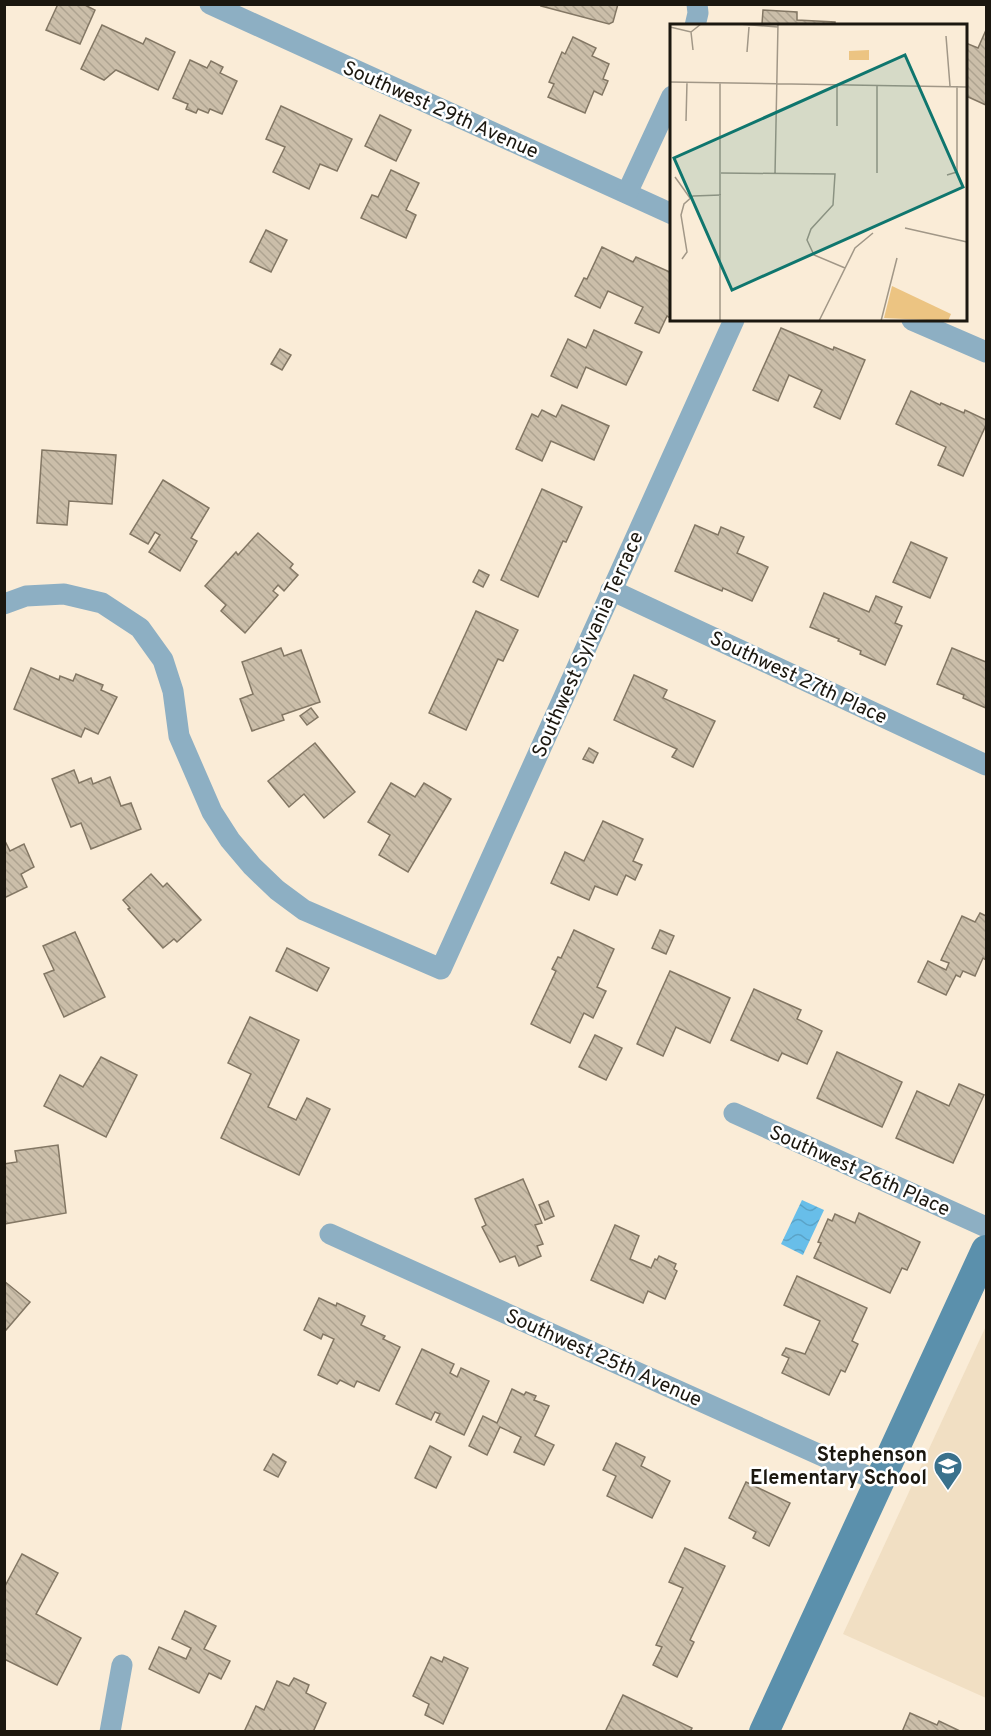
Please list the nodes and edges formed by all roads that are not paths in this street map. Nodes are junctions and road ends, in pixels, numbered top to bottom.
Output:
1 (210, 4) edge
2 (697, 4) edge
3 (695, 24) edge
4 (670, 100) edge
5 (627, 193) junction
6 (670, 213) edge
7 (734, 321) edge
8 (914, 321) edge
9 (987, 352) edge
10 (611, 590) junction
11 (4, 604) edge
12 (987, 765) edge
13 (734, 1113) dead end
14 (987, 1227) edge
15 (330, 1234) dead end
16 (987, 1250) edge
17 (878, 1481) junction
18 (122, 1665) dead end
19 (110, 1731) edge
20 (764, 1731) edge

1 - 5 street, Southwest 29th Avenue
2 - 3 street
4 - 5 street
5 - 6 street, Southwest 29th Avenue
7 - 10 street, Southwest Sylvania Terrace
8 - 9 street
10 - 11 street, Southwest Sylvania Terrace
10 - 12 street, Southwest 27th Place
13 - 14 street, Southwest 26th Place
15 - 17 street, Southwest 25th Avenue
16 - 17 street
17 - 20 street
18 - 19 street

